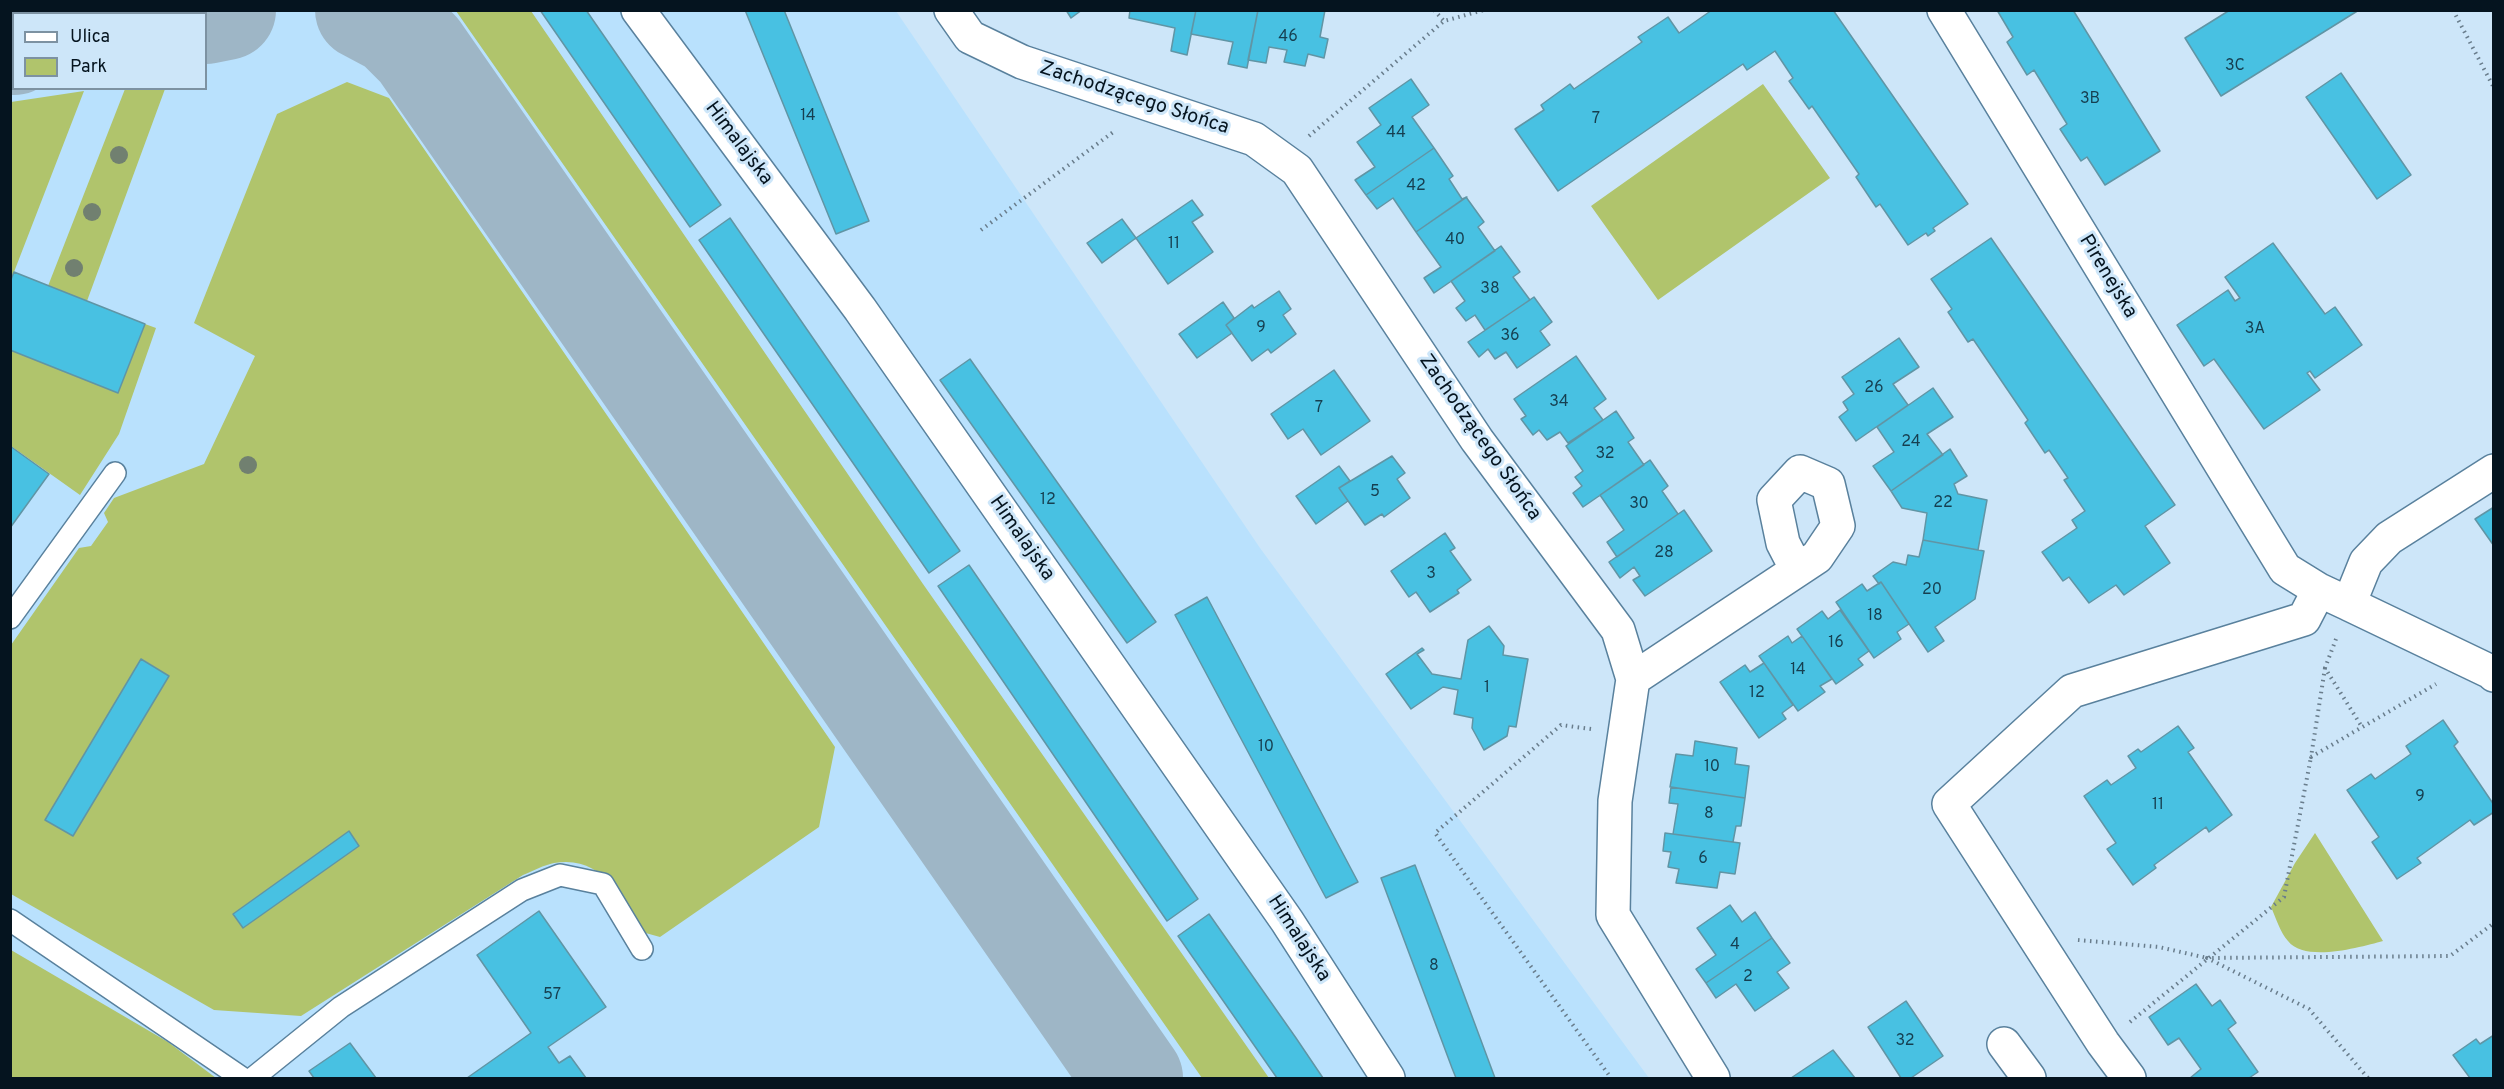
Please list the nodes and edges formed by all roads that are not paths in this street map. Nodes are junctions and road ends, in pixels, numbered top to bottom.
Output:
1 (638, 10) edge
2 (951, 10) edge
3 (1944, 10) edge
4 (2493, 471) edge
5 (115, 473) dead end
6 (1797, 570) dead end
7 (2319, 590) junction
8 (2349, 604) junction
9 (10, 618) edge
10 (2486, 670) edge
11 (1633, 679) junction
12 (10, 920) edge
13 (642, 949) dead end
14 (2004, 1044) dead end
15 (1711, 1077) edge
16 (242, 1078) edge
17 (253, 1078) edge
18 (1388, 1078) edge
19 (2029, 1078) edge
20 (2130, 1078) edge

1 - 18 street, Himalajska
2 - 11 street, Zachodzącego Słońca
3 - 7 street, Pirenejska
4 - 8 street
5 - 9 lane
6 - 11 street
7 - 8 street, Pirenejska
7 - 20 street
8 - 10 street, Pirenejska
11 - 15 street, Zachodzącego Słońca
12 - 16 lane
13 - 17 lane
14 - 19 street

